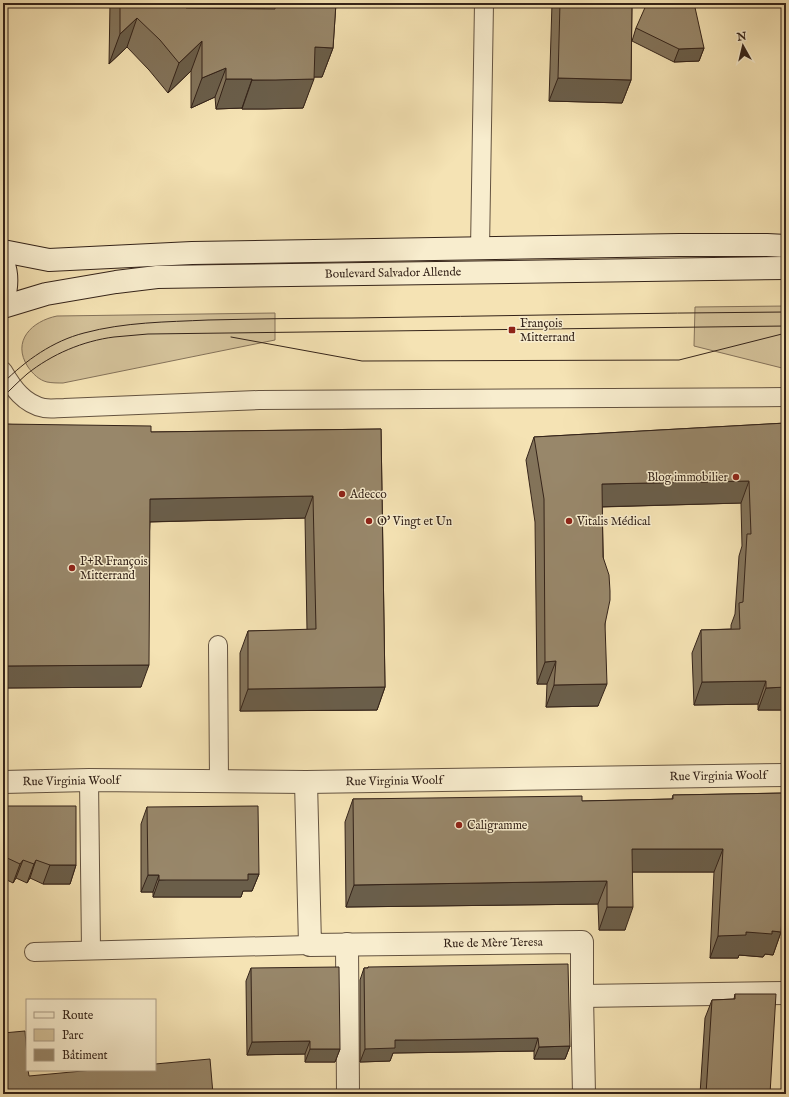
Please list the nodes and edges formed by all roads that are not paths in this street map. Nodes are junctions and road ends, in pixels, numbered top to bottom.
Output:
1 (484, 3) edge
2 (786, 246) edge
3 (480, 249) junction
4 (3, 251) edge
5 (3, 262) edge
6 (786, 268) edge
7 (3, 301) edge
8 (3, 307) edge
9 (3, 371) edge
10 (786, 397) edge
11 (218, 645) dead end
12 (786, 775) edge
13 (89, 780) junction
14 (219, 781) junction
15 (3, 782) edge
16 (306, 782) junction
17 (347, 944) junction
18 (310, 945) junction
19 (91, 950) junction
20 (34, 952) dead end
21 (786, 993) edge
22 (582, 996) junction
23 (348, 1094) edge
24 (584, 1094) edge

1 - 3 lane
2 - 3 street, Boulevard Salvador Allende
3 - 4 street, Boulevard Salvador Allende
5 - 7 street
6 - 8 street, Boulevard Salvador Allende
9 - 10 lane
11 - 14 lane
12 - 16 street, Rue Virginia Woolf
13 - 14 street, Rue Virginia Woolf
13 - 15 street, Rue Virginia Woolf
13 - 19 lane
14 - 16 street, Rue Virginia Woolf
16 - 18 street
17 - 18 street, Rue de Mère Teresa
17 - 22 street, Rue de Mère Teresa
17 - 23 street
18 - 19 lane
19 - 20 lane
21 - 22 street
22 - 24 street

